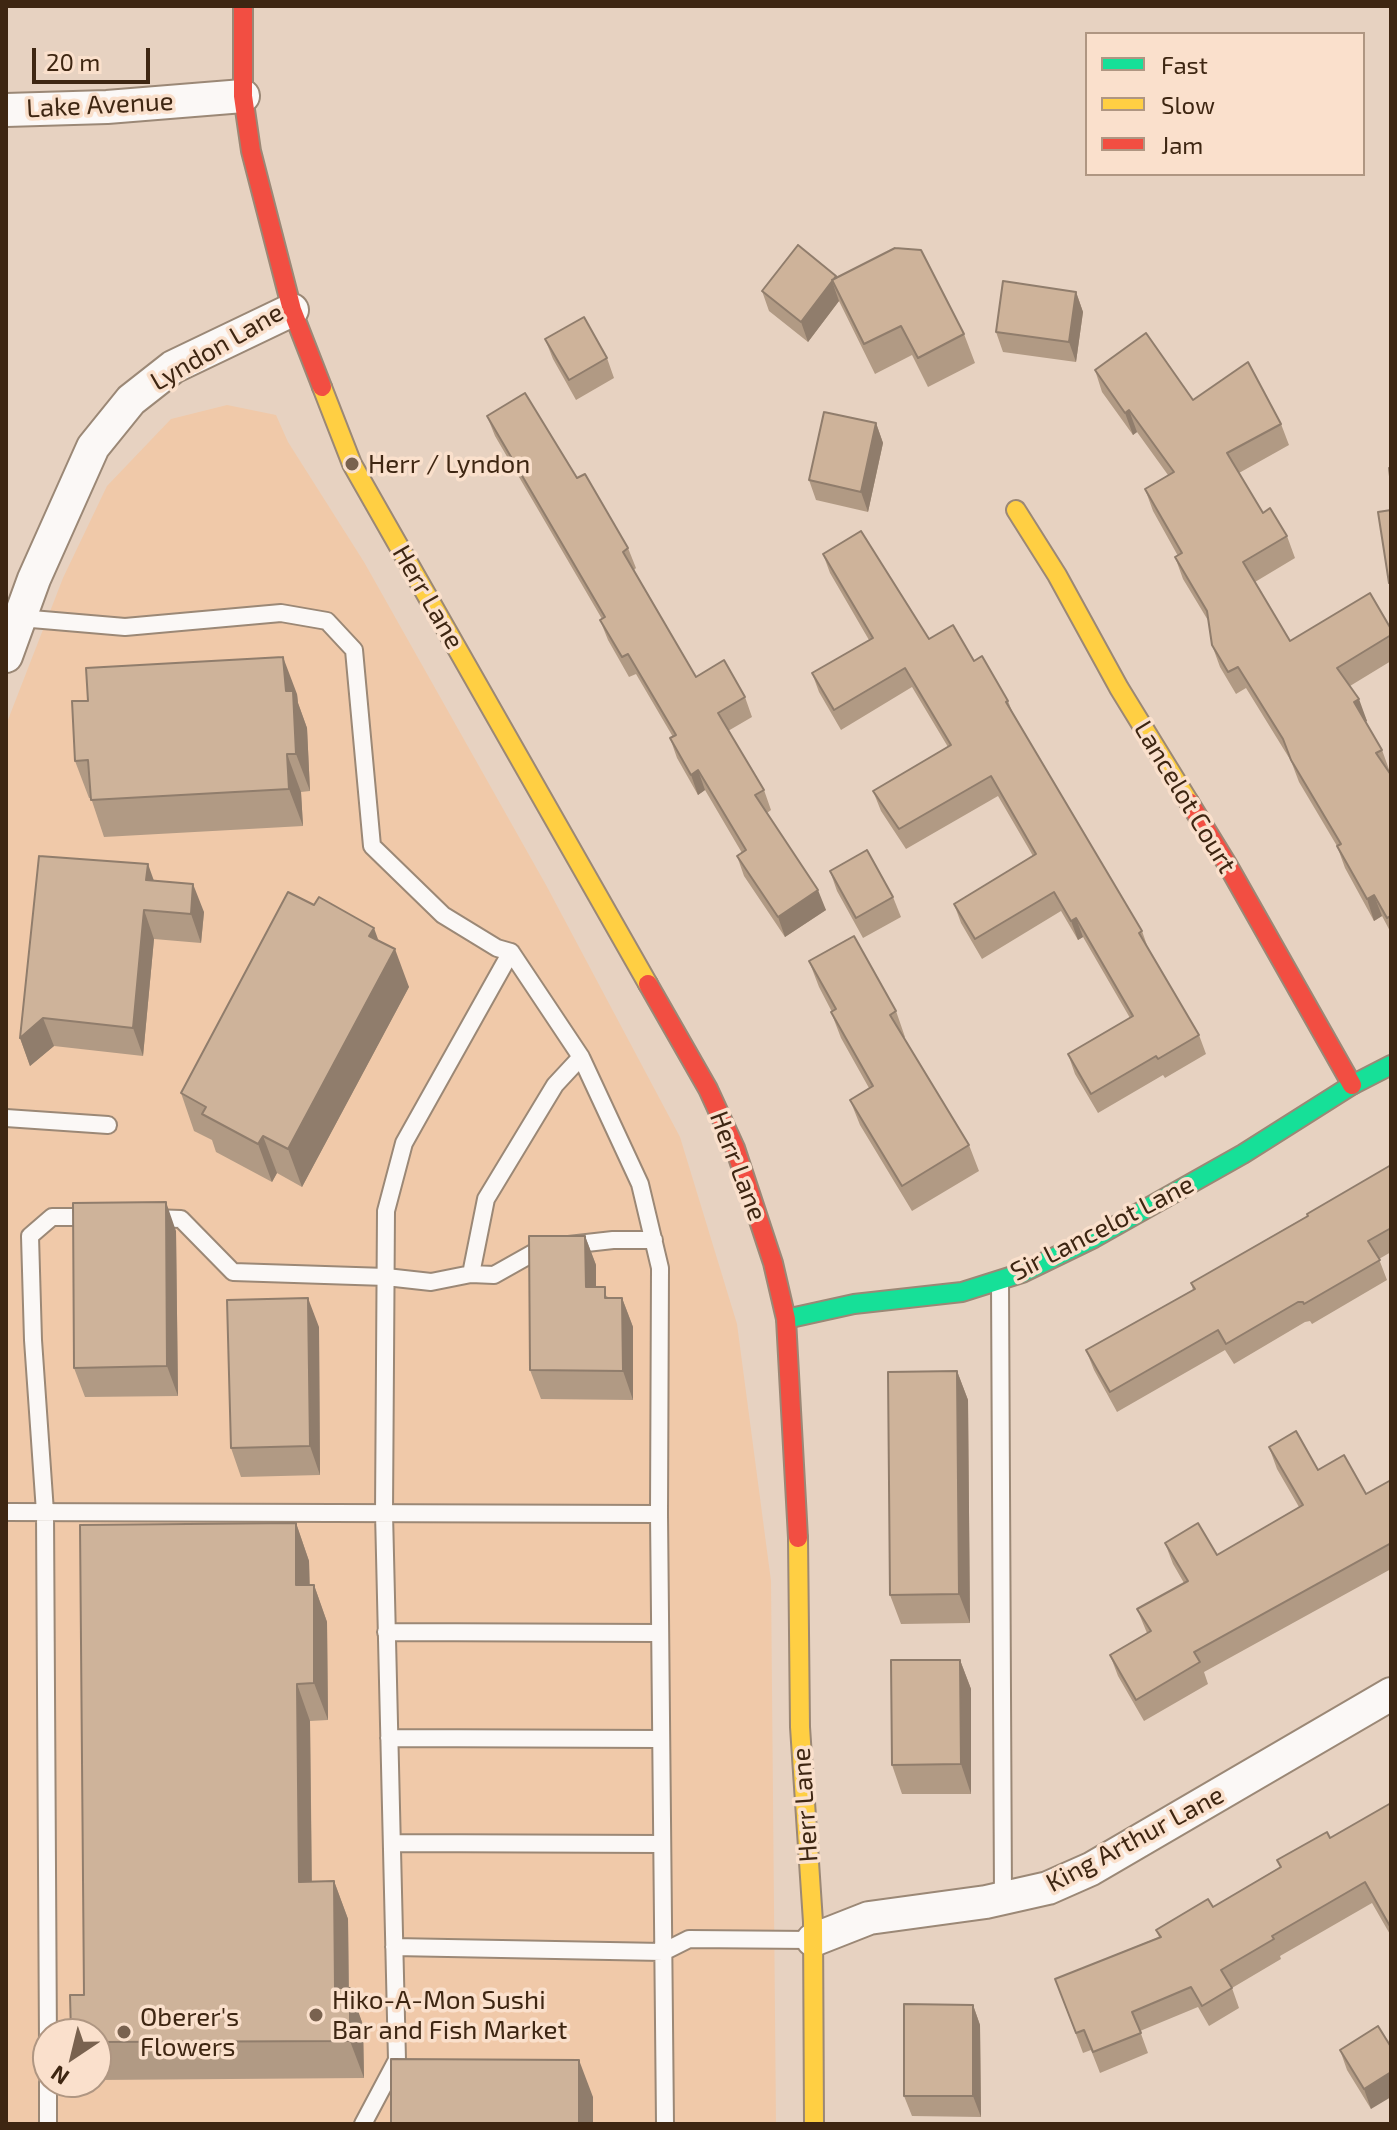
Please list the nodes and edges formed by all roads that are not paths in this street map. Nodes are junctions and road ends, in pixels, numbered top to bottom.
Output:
1 (243, 6) edge
2 (243, 96) junction
3 (6, 110) edge
4 (292, 310) junction
5 (1016, 510) dead end
6 (20, 618) junction
7 (6, 656) edge
8 (511, 952) junction
9 (581, 1057) junction
10 (1391, 1065) edge
11 (1352, 1085) junction
12 (6, 1118) edge
13 (108, 1125) dead end
14 (110, 1218) edge
15 (138, 1218) edge
16 (654, 1240) junction
17 (471, 1274) junction
18 (386, 1277) junction
19 (1000, 1280) junction
20 (786, 1319) junction
21 (6, 1512) edge
22 (45, 1512) junction
23 (384, 1513) junction
24 (659, 1514) junction
25 (386, 1632) junction
26 (660, 1633) junction
27 (1391, 1694) edge
28 (389, 1738) junction
29 (661, 1739) junction
30 (392, 1843) junction
31 (662, 1844) junction
32 (1003, 1899) junction
33 (813, 1940) junction
34 (394, 1947) junction
35 (663, 1952) junction
36 (48, 2018) edge
37 (48, 2098) edge
38 (48, 2124) edge
39 (363, 2124) edge
40 (665, 2124) edge
41 (814, 2124) edge

1 - 2 main road, Lyndon Lane
2 - 3 street, Lake Avenue
2 - 4 main road, Lyndon Lane
4 - 6 street, Lyndon Lane
4 - 20 main road, Herr Lane
5 - 11 main road, Lancelot Court
6 - 7 street, Lyndon Lane
6 - 8 lane
8 - 9 lane
8 - 18 lane
9 - 16 lane
9 - 17 lane
10 - 11 main road, Sir Lancelot Lane
11 - 19 main road, Sir Lancelot Lane
12 - 13 lane
14 - 22 lane
15 - 18 lane
16 - 17 lane
16 - 24 lane
17 - 18 lane
18 - 23 lane
19 - 20 main road, Sir Lancelot Lane
19 - 32 lane
20 - 33 main road, Herr Lane
21 - 22 lane
22 - 23 lane
22 - 36 lane
23 - 24 lane
23 - 25 lane
24 - 26 lane
25 - 26 lane
25 - 28 lane
26 - 29 lane
27 - 32 street, King Arthur Lane
28 - 29 lane
28 - 30 lane
29 - 31 lane
30 - 31 lane
30 - 34 lane
31 - 35 lane
32 - 33 street, King Arthur Lane
33 - 35 lane
33 - 41 main road, Herr Lane
34 - 35 lane
34 - 39 lane
35 - 40 lane
37 - 38 lane

